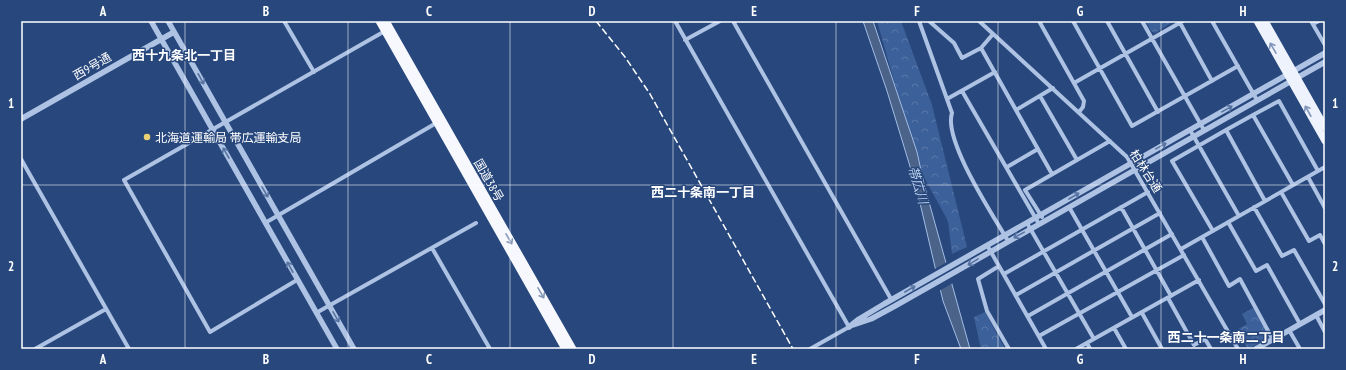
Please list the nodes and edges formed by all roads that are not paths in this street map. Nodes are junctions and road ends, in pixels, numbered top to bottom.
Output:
1 (151, 21) edge
2 (168, 21) edge
3 (284, 21) edge
4 (379, 21) edge
5 (386, 21) edge
6 (675, 21) edge
7 (720, 21) edge
8 (733, 21) edge
9 (919, 21) edge
10 (929, 21) edge
11 (979, 21) edge
12 (1039, 21) edge
13 (1072, 21) edge
14 (1106, 21) edge
15 (1142, 21) edge
16 (1212, 21) edge
17 (1257, 21) edge
18 (1265, 21) edge
19 (1319, 21) edge
20 (1180, 22) edge
21 (1312, 23) edge
22 (388, 30) junction
23 (174, 32) junction
24 (994, 34) junction
25 (1152, 38) junction
26 (161, 39) junction
27 (685, 40) junction
28 (1325, 45) edge
29 (980, 48) junction
30 (1325, 53) edge
31 (1125, 54) junction
32 (1325, 62) edge
33 (1238, 66) junction
34 (1100, 68) junction
35 (314, 72) junction
36 (995, 72) junction
37 (1292, 76) junction
38 (1212, 81) junction
39 (1074, 83) junction
40 (1053, 88) junction
41 (962, 91) junction
42 (1254, 94) junction
43 (1040, 96) junction
44 (1185, 97) junction
45 (947, 99) junction
46 (1257, 100) junction
47 (1016, 110) junction
48 (1079, 112) junction
49 (1158, 112) junction
50 (1253, 115) junction
51 (21, 119) edge
52 (439, 121) junction
53 (225, 122) junction
54 (1200, 124) junction
55 (1325, 127) edge
56 (212, 130) junction
57 (1190, 130) junction
58 (1204, 130) junction
59 (1226, 130) junction
60 (1193, 136) junction
61 (1110, 141) junction
62 (1325, 141) edge
63 (1199, 146) junction
64 (1038, 149) junction
65 (21, 158) edge
66 (1077, 160) junction
67 (1132, 163) junction
68 (1007, 167) junction
69 (1325, 167) edge
70 (1135, 169) junction
71 (1318, 171) junction
72 (1052, 174) junction
73 (1308, 177) junction
74 (1293, 185) junction
75 (1148, 192) junction
76 (1281, 192) junction
77 (1265, 201) junction
78 (1069, 206) junction
79 (1121, 207) junction
80 (1254, 207) junction
81 (1325, 208) edge
82 (1160, 213) junction
83 (278, 215) junction
84 (1239, 216) junction
85 (1038, 217) junction
86 (265, 222) junction
87 (1042, 222) junction
88 (1228, 222) junction
89 (476, 223) dead end
90 (1027, 223) junction
91 (1030, 228) junction
92 (1132, 228) junction
93 (1082, 229) junction
94 (1213, 231) junction
95 (1172, 234) junction
96 (1004, 235) junction
97 (1202, 237) junction
98 (1008, 241) junction
99 (1325, 244) edge
100 (987, 245) junction
101 (432, 248) junction
102 (1144, 249) junction
103 (1181, 249) junction
104 (1094, 250) junction
105 (991, 251) junction
106 (1043, 251) junction
107 (1184, 255) junction
108 (999, 266) junction
109 (1157, 270) junction
110 (1106, 271) junction
111 (1055, 272) junction
112 (1004, 274) junction
113 (297, 280) junction
114 (1199, 280) junction
115 (1118, 292) junction
116 (1068, 293) junction
117 (1016, 294) junction
118 (1169, 297) junction
119 (891, 299) junction
120 (1325, 304) edge
121 (330, 306) junction
122 (895, 306) junction
123 (106, 309) junction
124 (1325, 310) edge
125 (316, 313) junction
126 (1142, 313) junction
127 (1079, 314) junction
128 (1316, 315) junction
129 (1028, 316) junction
130 (1132, 317) junction
131 (1300, 324) junction
132 (849, 327) junction
133 (1114, 328) junction
134 (1289, 330) junction
135 (1325, 332) edge
136 (1039, 336) junction
137 (1094, 339) junction
138 (1274, 340) junction
139 (1087, 343) junction
140 (35, 349) edge
141 (129, 349) edge
142 (337, 349) edge
143 (354, 349) edge
144 (490, 349) edge
145 (565, 349) edge
146 (573, 349) edge
147 (810, 349) edge
148 (1009, 349) edge
149 (1046, 349) edge
150 (1076, 349) edge
151 (1090, 349) edge
152 (1126, 349) edge
153 (1162, 349) edge
154 (1211, 349) edge
155 (1238, 349) edge
156 (1256, 349) edge
157 (1300, 349) edge

1 - 26 street
2 - 23 street
3 - 35 street
4 - 22 highway, 国道38号
5 - 22 highway, 国道38号
6 - 27 street
7 - 27 street
8 - 119 street
9 - 45 street
10 - 29 street
11 - 24 street, 柏林台通
12 - 39 street
13 - 34 street
14 - 31 street
15 - 25 street
16 - 33 street
37 -> 17 main road
18 - 37 main road
19 - 21 street
20 - 25 street
20 - 38 street
21 - 28 street
22 - 35 street
22 - 52 highway, 国道38号
23 - 26 street, 西9号通
23 -> 53 street
24 - 29 street
24 - 40 street, 柏林台通
25 - 31 street
25 - 44 street
26 - 51 street, 西9号通
26 - 56 street
27 - 132 street
29 - 36 street
30 - 37 street
31 - 34 street
31 - 49 street
32 - 37 street
33 - 38 street
33 - 42 street
34 - 39 street
34 - 49 street
35 - 53 street
36 - 41 street
36 - 47 street
37 - 42 street
37 - 46 street
37 - 55 main road
62 -> 37 main road
38 - 44 street
39 - 48 street
40 - 43 street
40 - 48 street, 柏林台通
41 - 45 street
41 - 68 street
42 - 46 street
54 -> 42 street
43 - 47 street
43 - 66 street
44 - 49 street
44 - 54 street
45 - 96 street
46 - 58 street
47 - 64 street
48 - 61 street, 柏林台通
50 - 59 street
50 - 71 street
50 - 74 street
52 - 83 street
52 - 145 highway, 国道38号
52 -> 146 highway, 国道38号
53 - 56 street
53 -> 83 street
54 - 57 street
54 - 58 street
86 -> 56 street
56 - 113 street
57 - 60 street
67 -> 57 street
58 - 60 street
59 - 63 street
59 - 77 street
60 - 63 street
60 - 70 street
61 - 66 street
61 - 67 street, 柏林台通
63 - 84 street
63 - 94 street
64 - 68 street
64 - 72 street
65 - 123 street
66 - 72 street
67 - 70 street, 柏林台通
85 -> 67 street
68 - 85 street
69 - 71 street
70 - 75 street, 柏林台通
70 - 78 street
71 - 73 street
72 - 85 street
73 - 74 street
73 - 81 street
74 - 76 street
75 - 79 street
75 - 82 street, 柏林台通
76 - 77 street
76 - 99 street
77 - 80 street
78 - 87 street
78 - 93 street
79 - 92 street
79 - 93 street
80 - 84 street
80 - 120 street
82 - 92 street
82 - 95 street, 柏林台通
83 - 86 street
83 - 121 street
84 - 88 street
85 - 87 street
85 - 90 street
113 -> 86 street
87 - 91 street
88 - 94 street
88 - 131 street
89 - 101 street
90 - 91 street
90 - 96 street
91 -> 98 street
91 - 106 street
92 - 102 street
92 - 104 street
93 - 104 street
93 - 106 street
94 - 97 street
95 - 102 street
95 - 103 street, 柏林台通
96 - 98 street
96 - 100 street
97 - 103 street
97 - 138 street
98 - 105 street
100 - 105 street
119 -> 100 street
101 - 121 street
101 - 144 street
102 - 109 street
102 - 110 street
103 - 107 street, 柏林台通
104 - 110 street
104 - 111 street
105 - 108 street
105 -> 122 street
106 - 111 street
106 - 112 street
107 - 109 street
107 - 114 street, 柏林台通
108 - 112 street
108 - 148 street
109 - 115 street
109 - 118 street
110 - 115 street
110 - 116 street
111 - 116 street
111 - 117 street
112 - 117 street
113 - 125 street
114 - 118 street
114 - 155 street, 柏林台通
115 - 127 street
115 - 130 street
116 - 127 street
116 - 129 street
117 - 129 street
118 - 126 street
118 - 154 street
119 - 122 street
119 - 132 street
121 - 125 street
121 -> 143 street
122 - 132 street
123 - 140 street
123 - 141 street
124 - 128 street
125 - 142 street
126 - 130 street
126 - 153 street
127 - 136 street
127 - 137 street
128 - 131 street
128 - 135 street
129 - 136 street
130 - 133 street
131 - 134 street
132 - 147 street
133 - 137 street
133 - 152 street
134 - 138 street
134 - 157 street
136 - 149 street
137 - 139 street
138 - 156 street
139 - 150 street
139 - 151 street

